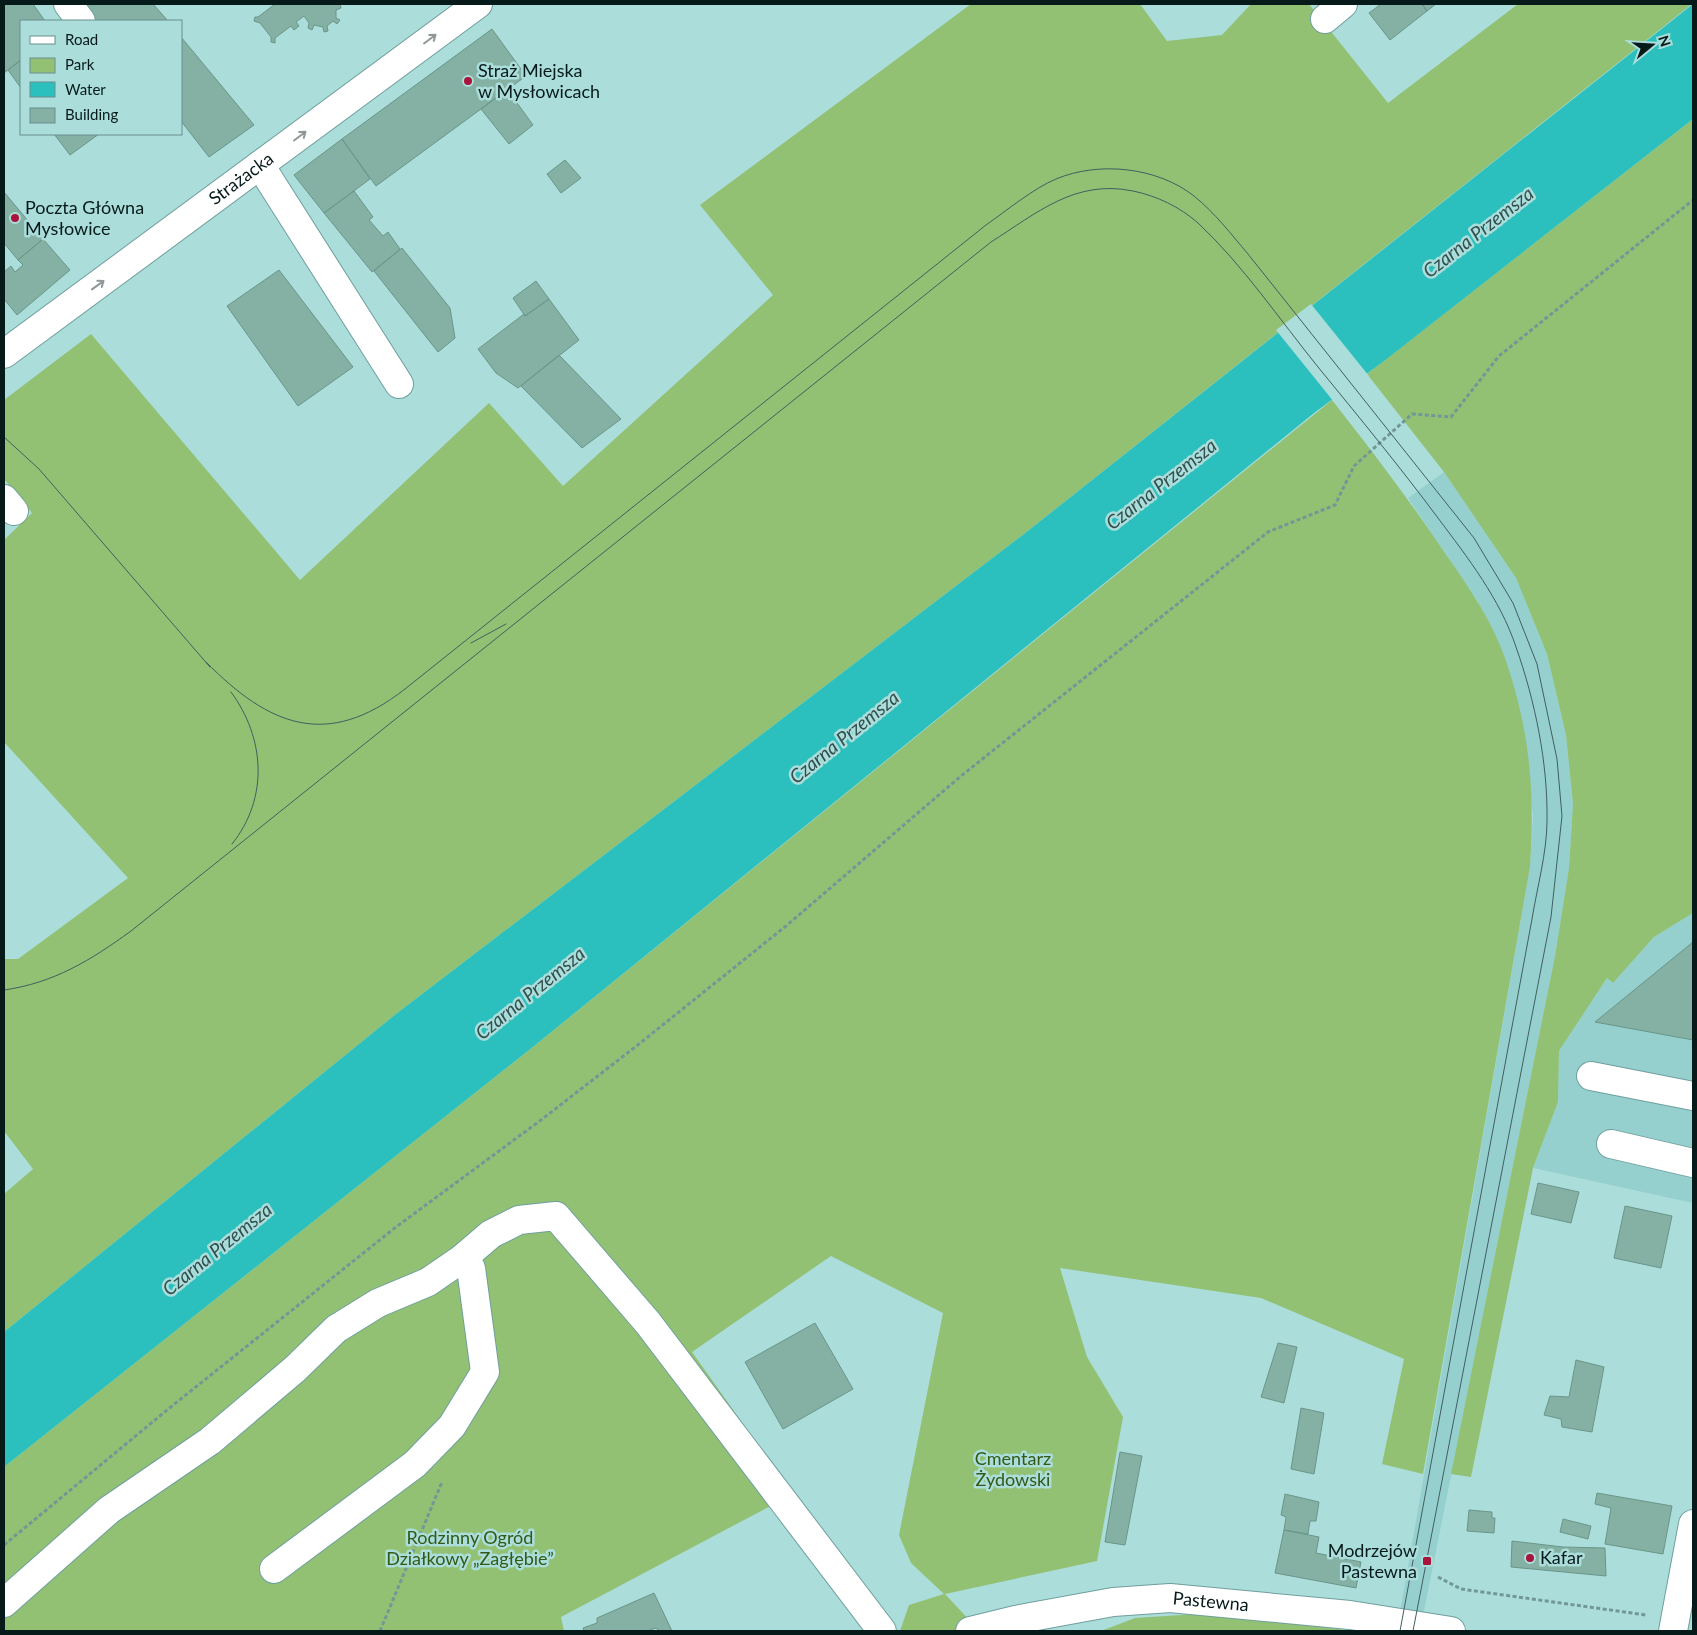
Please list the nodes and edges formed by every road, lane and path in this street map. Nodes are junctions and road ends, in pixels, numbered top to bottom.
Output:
1 (68, 4) edge
2 (478, 4) edge
3 (80, 20) edge
4 (260, 165) junction
5 (1693, 200) edge
6 (4, 354) edge
7 (399, 384) dead end
8 (1591, 1076) dead end
9 (1693, 1096) edge
10 (1611, 1144) dead end
11 (1693, 1163) edge
12 (463, 1258) junction
13 (432, 1447) junction
14 (1693, 1524) edge
15 (4, 1545) edge
16 (274, 1569) dead end
17 (1438, 1577) dead end
18 (4, 1603) edge
19 (1053, 1622) edge
20 (1674, 1625) edge
21 (1371, 1626) edge
22 (380, 1631) edge
23 (882, 1631) edge
24 (970, 1631) edge
25 (1451, 1631) edge

1 - 3 street
4 -> 2 street, Strażacka
6 -> 4 street, Strażacka
4 - 7 street
5 - 15 path
8 - 9 street
10 - 11 street
12 - 13 street
12 - 18 street
12 - 23 street
13 - 16 street
13 - 22 path
14 - 20 street
17 - 20 path
19 - 21 street, Pastewna
19 - 24 street, Pastewna
21 - 25 street, Pastewna

